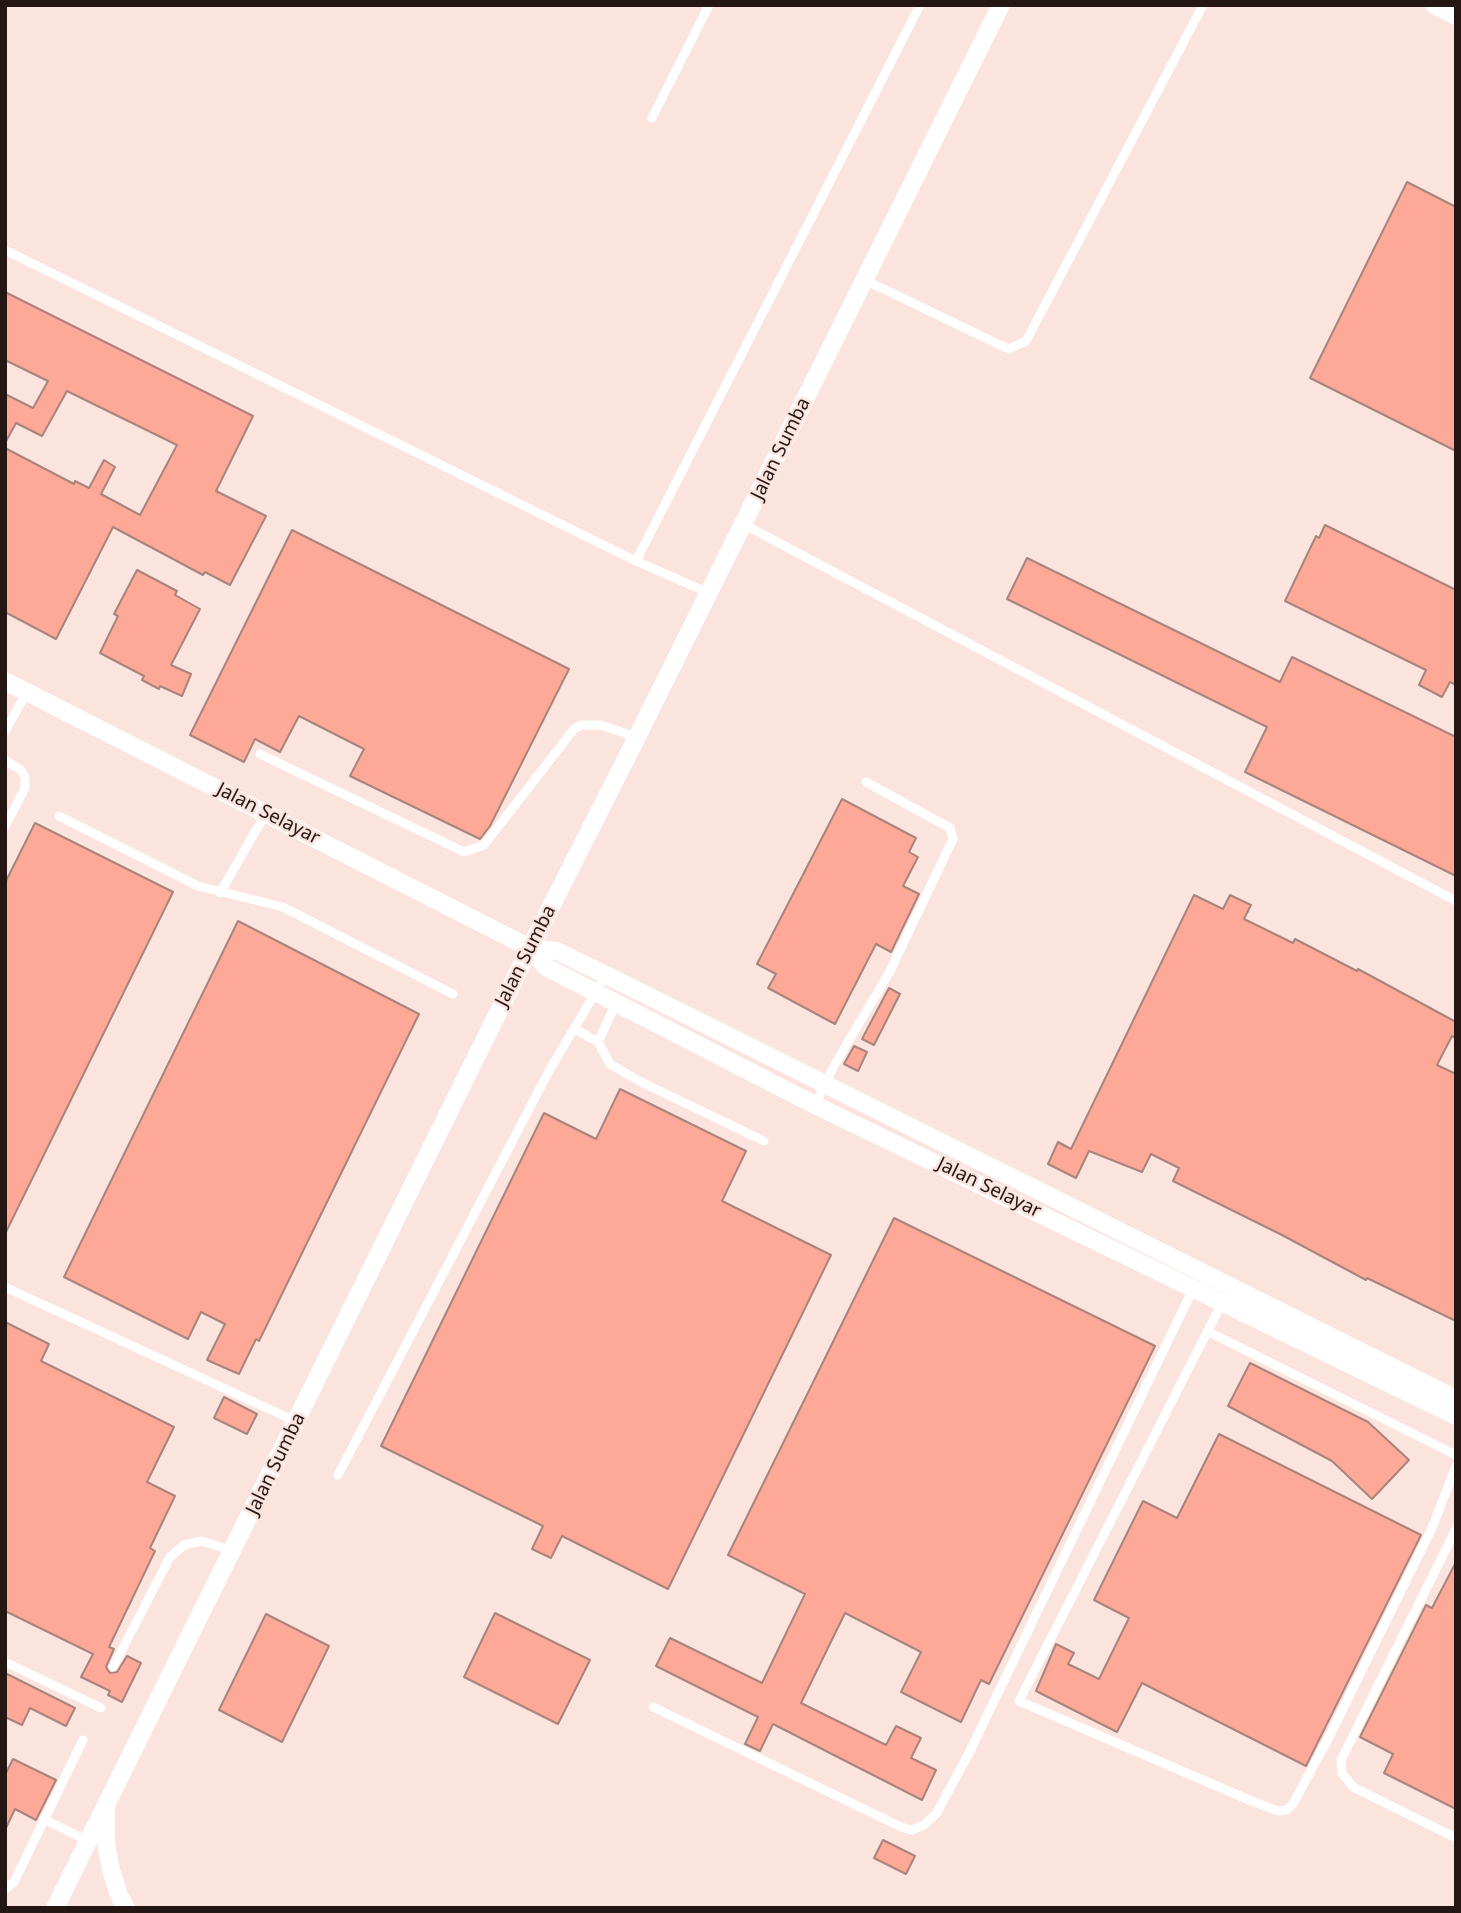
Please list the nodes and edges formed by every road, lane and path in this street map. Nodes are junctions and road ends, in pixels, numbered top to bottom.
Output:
1 (709, 5) edge
2 (920, 5) edge
3 (1001, 5) edge
4 (1203, 5) edge
5 (1434, 5) edge
6 (1456, 16) edge
7 (652, 118) dead end
8 (5, 250) edge
9 (865, 280) junction
10 (743, 524) junction
11 (636, 561) junction
12 (709, 593) junction
13 (5, 681) edge
14 (27, 692) junction
15 (5, 731) edge
16 (637, 737) junction
17 (260, 754) dead end
18 (5, 760) edge
19 (866, 782) dead end
20 (266, 813) junction
21 (59, 816) dead end
22 (5, 826) edge
23 (220, 893) junction
24 (1456, 901) edge
25 (530, 948) junction
26 (606, 975) junction
27 (596, 992) junction
28 (453, 994) dead end
29 (616, 1003) junction
30 (575, 1030) junction
31 (598, 1042) junction
32 (825, 1084) junction
33 (815, 1105) junction
34 (936, 1140) junction
35 (764, 1141) dead end
36 (926, 1157) junction
37 (1074, 1219) junction
38 (1197, 1280) junction
39 (5, 1287) edge
40 (1226, 1295) junction
41 (1207, 1331) junction
42 (1301, 1331) junction
43 (1456, 1399) edge
44 (1456, 1416) edge
45 (297, 1422) junction
46 (1456, 1455) edge
47 (1456, 1466) edge
48 (338, 1475) dead end
49 (1456, 1529) edge
50 (233, 1551) junction
51 (5, 1662) edge
52 (113, 1667) dead end
53 (653, 1707) dead end
54 (101, 1708) dead end
55 (83, 1740) dead end
56 (106, 1805) junction
57 (44, 1819) junction
58 (1456, 1838) edge
59 (88, 1841) junction
60 (5, 1889) edge
61 (55, 1908) edge
62 (126, 1908) edge

1 - 7 lane
2 - 11 lane
3 - 9 street, Jalan Sumba
4 - 9 lane
5 - 6 street
8 - 11 lane
9 - 10 street, Jalan Sumba
10 - 12 street, Jalan Sumba
10 - 24 lane
11 - 12 lane
12 - 16 street, Jalan Sumba
13 - 14 street, Jalan Selayar
14 - 15 lane
14 - 20 street, Jalan Selayar
16 - 17 lane
16 - 25 street, Jalan Sumba
18 - 22 lane
19 - 32 lane
20 - 23 lane
20 - 25 street, Jalan Selayar
21 - 23 lane
23 - 28 lane
25 - 26 street, Jalan Selayar
25 - 27 street, Jalan Selayar
25 - 45 street, Jalan Sumba
26 - 27 lane
26 - 32 street, Jalan Selayar
27 - 29 street, Jalan Selayar
27 - 30 lane
29 - 31 lane
29 - 33 street, Jalan Selayar
30 - 31 lane
30 - 48 lane
31 - 35 lane
32 - 33 lane
32 - 34 street, Jalan Selayar
33 - 36 street, Jalan Selayar
34 - 36 street
34 - 37 street, Jalan Selayar
36 - 37 street, Jalan Selayar
37 - 38 street, Jalan Selayar
38 - 40 street, Jalan Selayar
38 - 53 lane
39 - 45 lane
40 - 41 lane
40 - 42 street, Jalan Selayar
41 - 46 lane
41 - 47 lane
42 - 43 street, Jalan Selayar
42 - 44 street, Jalan Selayar
45 - 50 street, Jalan Sumba
49 - 58 lane
50 - 52 lane
50 - 56 street, Jalan Sumba
51 - 54 lane
55 - 57 lane
56 - 59 street, Jalan Sumba
56 - 62 street
57 - 59 lane
57 - 60 lane
59 - 61 street, Jalan Sumba

